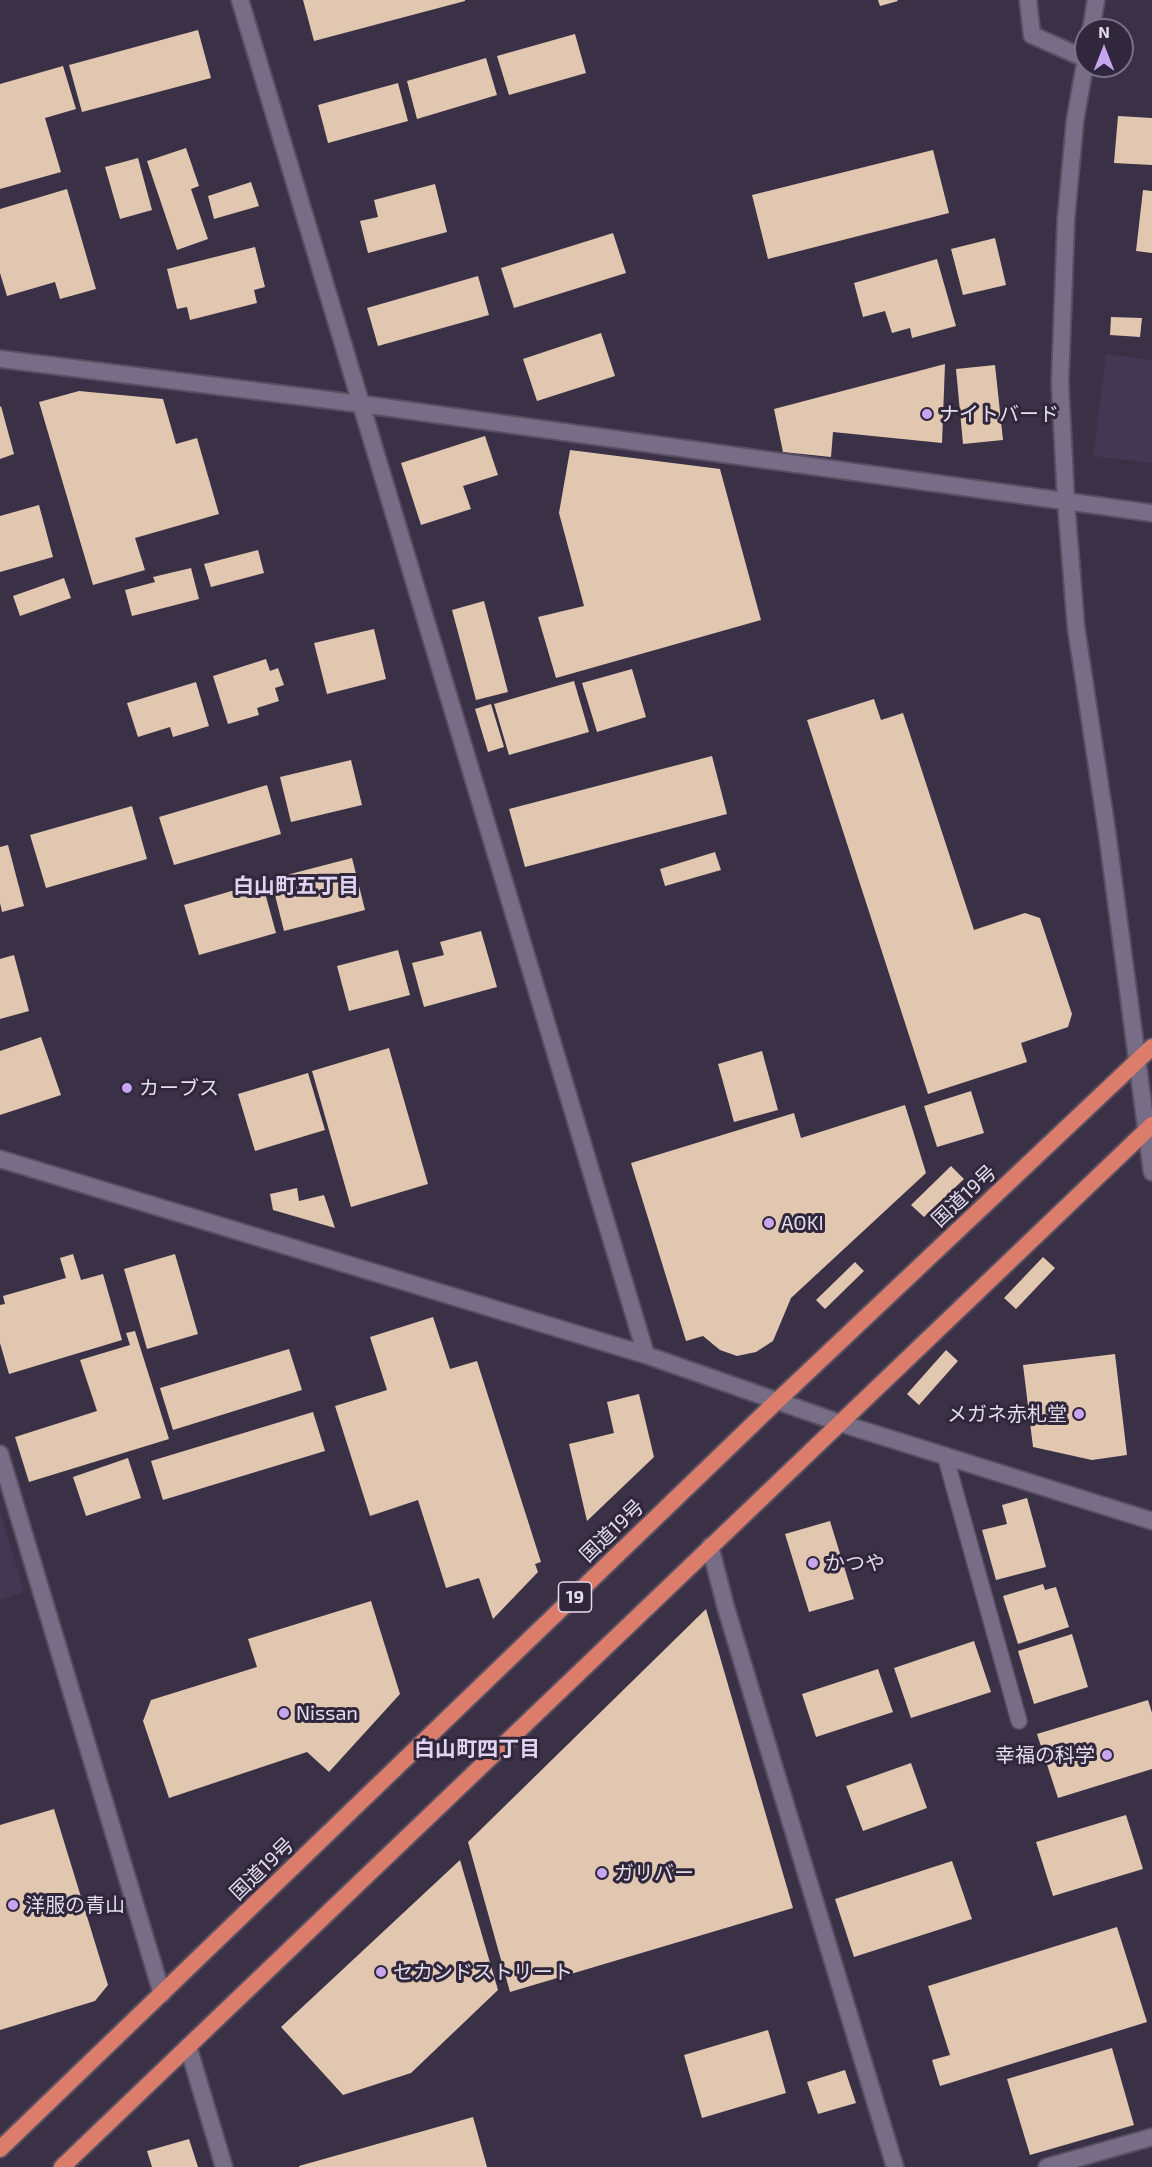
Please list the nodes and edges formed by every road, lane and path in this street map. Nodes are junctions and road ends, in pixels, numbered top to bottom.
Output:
1 (240, 0) edge
2 (1028, 0) edge
3 (1096, 0) edge
4 (1093, 18) edge
5 (1074, 53) edge
6 (1083, 78) edge
7 (0, 359) edge
8 (361, 404) junction
9 (1066, 502) junction
10 (1152, 513) edge
11 (1152, 1047) edge
12 (1137, 1061) junction
13 (1149, 1127) edge
14 (0, 1159) edge
15 (1152, 1172) edge
16 (646, 1355) junction
17 (776, 1402) junction
18 (840, 1423) junction
19 (0, 1454) edge
20 (945, 1455) junction
21 (1152, 1521) edge
22 (710, 1546) junction
23 (1019, 1722) dead end
24 (162, 1994) junction
25 (188, 2046) junction
26 (1152, 2138) edge
27 (0, 2149) edge
28 (62, 2167) edge
29 (224, 2167) edge
30 (896, 2167) edge
31 (1047, 2167) edge

1 - 8 street
2 - 5 street
3 - 4 street
6 - 9 street
7 - 8 street
8 - 9 street
8 - 16 street
9 - 10 street
9 - 12 street
11 - 12 highway, 国道19号 / 19
12 - 13 street
12 - 17 highway, 国道19号 / 19
13 - 15 street
13 - 18 highway
14 - 16 street
16 - 17 street
17 - 18 street
17 - 24 highway, 国道19号 / 19
18 - 20 street
18 - 22 highway
19 - 24 street
20 - 21 street
20 - 23 lane
22 - 25 highway
22 - 30 street
24 - 27 highway, 国道19号 / 19
25 - 28 highway
25 - 29 street
26 - 31 street

